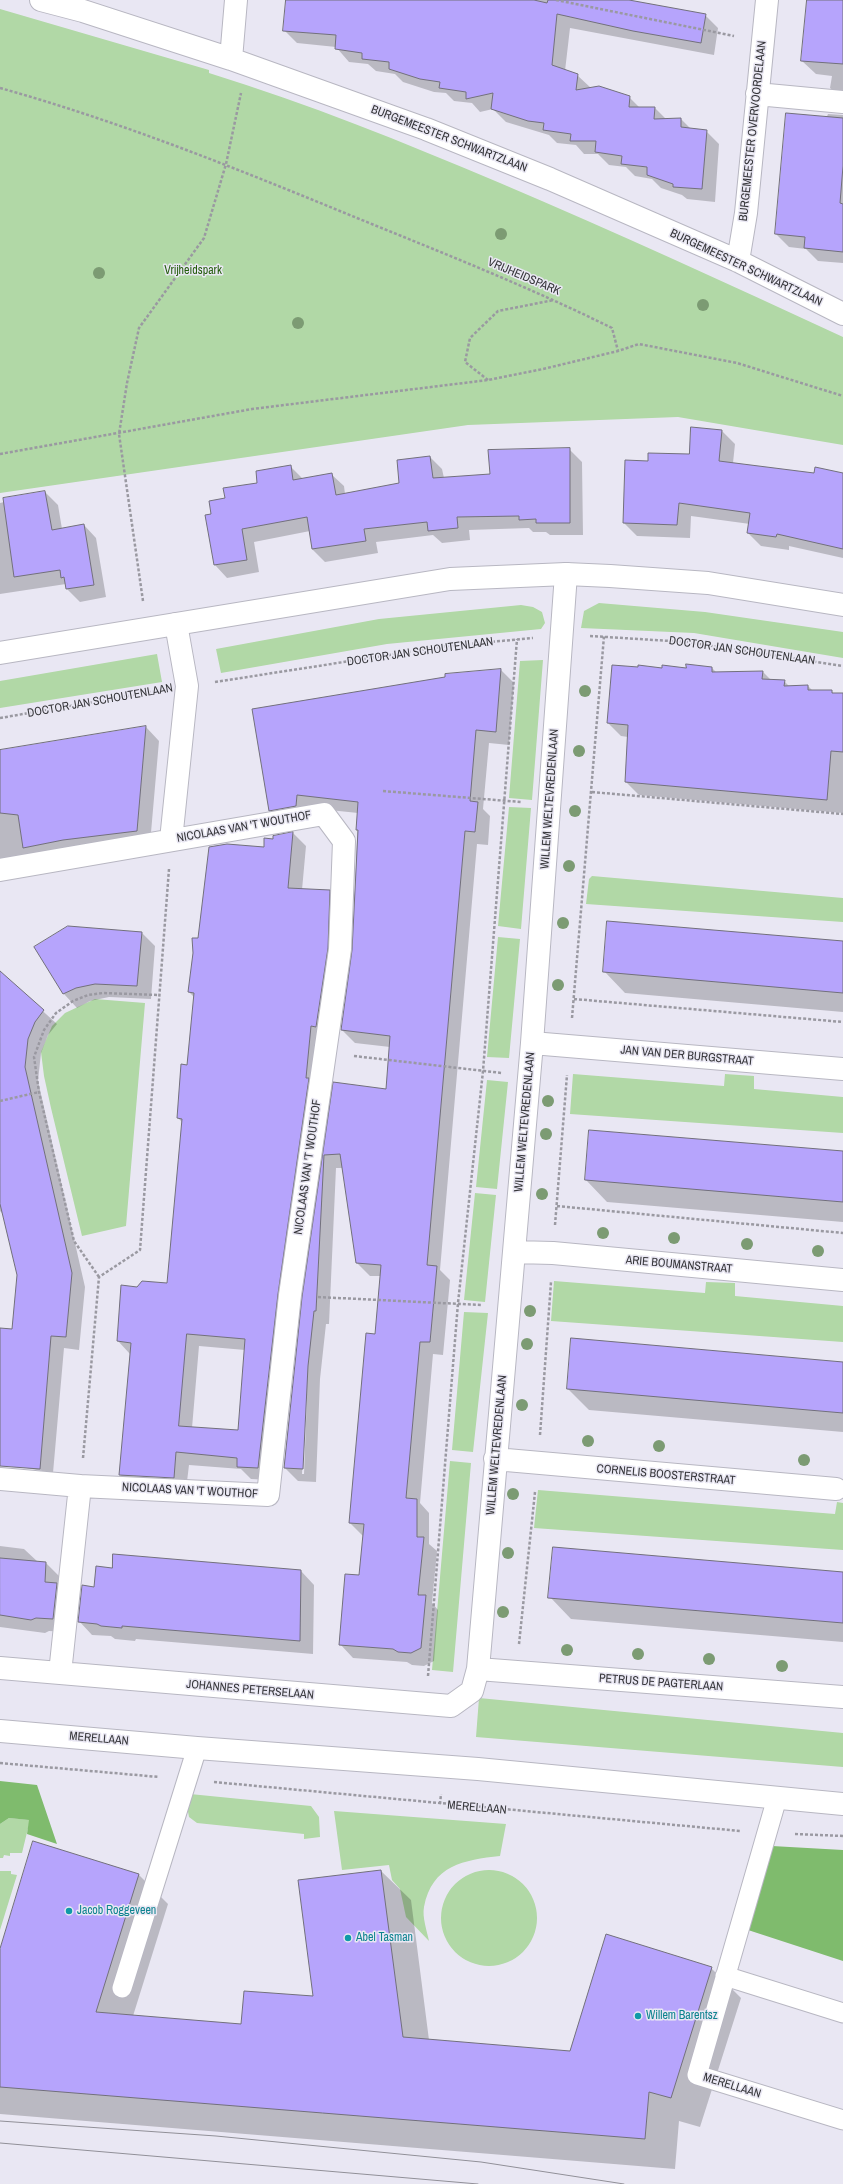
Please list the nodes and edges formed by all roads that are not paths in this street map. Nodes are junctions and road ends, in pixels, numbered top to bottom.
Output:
1 (41, 0) edge
2 (236, 0) edge
3 (767, 0) edge
4 (239, 62) junction
5 (757, 94) junction
6 (843, 102) edge
7 (738, 261) junction
8 (843, 314) edge
9 (566, 574) junction
10 (843, 605) edge
11 (176, 624) junction
12 (0, 653) edge
13 (171, 840) junction
14 (0, 870) edge
15 (532, 1043) junction
16 (843, 1069) edge
17 (514, 1252) junction
18 (843, 1280) edge
19 (495, 1460) junction
20 (0, 1479) edge
21 (80, 1486) junction
22 (836, 1489) dead end
23 (0, 1668) edge
24 (478, 1669) junction
25 (60, 1674) junction
26 (843, 1697) edge
27 (0, 1731) edge
28 (197, 1748) junction
29 (777, 1798) junction
30 (843, 1804) edge
31 (725, 1976) junction
32 (122, 1988) dead end
33 (843, 2013) edge
34 (843, 2120) edge

1 - 4 street, BURGEMEESTER SCHWARTZLAAN
2 - 4 street
3 - 5 street, BURGEMEESTER OVERVOORDELAAN
4 - 7 street, BURGEMEESTER SCHWARTZLAAN
5 - 6 street
5 - 7 street, BURGEMEESTER OVERVOORDELAAN
7 - 8 street, BURGEMEESTER SCHWARTZLAAN
9 - 10 street
9 - 11 street
9 - 15 street, WILLEM WELTEVREDENLAAN
11 - 12 street
11 - 13 street, NICOLAAS VAN 'T WOUTHOF
13 - 14 street, NICOLAAS VAN 'T WOUTHOF
13 - 21 street, NICOLAAS VAN 'T WOUTHOF
15 - 16 street, JAN VAN DER BURGSTRAAT
15 - 17 street, WILLEM WELTEVREDENLAAN
17 - 18 street, ARIE BOUMANSTRAAT
17 - 19 street, WILLEM WELTEVREDENLAAN
19 - 22 street, CORNELIS BOOSTERSTRAAT
19 - 24 street, WILLEM WELTEVREDENLAAN
20 - 21 street, NICOLAAS VAN 'T WOUTHOF
21 - 25 street
23 - 25 street, JOHANNES PETERSELAAN
24 - 25 street, JOHANNES PETERSELAAN
24 - 26 street, PETRUS DE PAGTERLAAN
27 - 28 street, MERELLAAN
28 - 29 street, MERELLAAN
28 - 32 lane
29 - 30 street, MERELLAAN
29 - 31 lane, MERELLAAN
31 - 33 lane
31 - 34 lane, MERELLAAN

